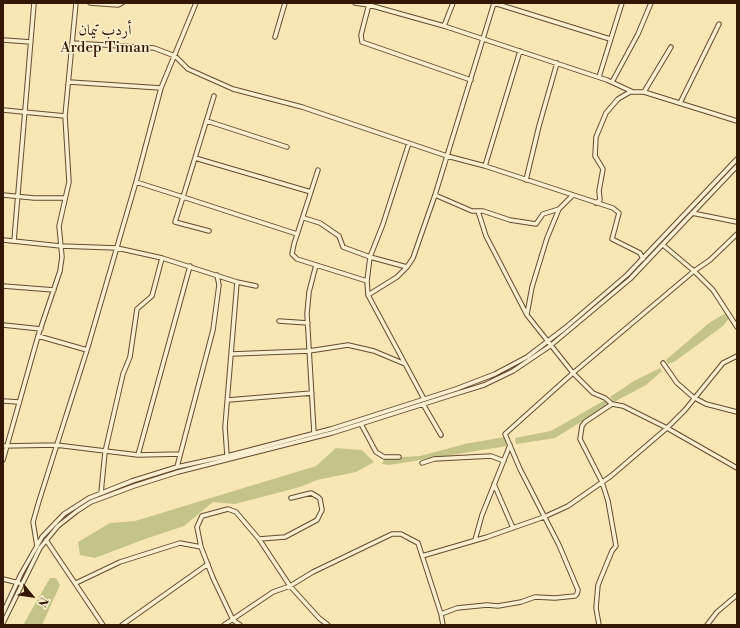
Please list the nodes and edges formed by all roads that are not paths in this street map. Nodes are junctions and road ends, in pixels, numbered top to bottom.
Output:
1 (34, 3) edge
2 (76, 3) edge
3 (90, 3) edge
4 (122, 3) edge
5 (196, 3) edge
6 (285, 3) edge
7 (355, 3) edge
8 (452, 3) edge
9 (494, 3) edge
10 (622, 3) edge
11 (651, 3) edge
12 (369, 4) edge
13 (719, 24) dead end
14 (444, 26) junction
15 (275, 37) dead end
16 (483, 39) junction
17 (3, 40) edge
18 (610, 40) junction
19 (31, 42) junction
20 (72, 43) junction
21 (671, 47) dead end
22 (520, 51) junction
23 (175, 56) junction
24 (558, 64) junction
25 (599, 77) junction
26 (471, 80) junction
27 (69, 82) junction
28 (612, 82) junction
29 (161, 88) junction
30 (633, 92) junction
31 (644, 92) junction
32 (214, 96) dead end
33 (680, 103) junction
34 (3, 110) edge
35 (26, 112) junction
36 (65, 116) junction
37 (207, 121) junction
38 (737, 121) edge
39 (409, 143) junction
40 (287, 147) dead end
41 (447, 156) junction
42 (195, 158) junction
43 (737, 159) edge
44 (485, 166) junction
45 (737, 166) edge
46 (728, 167) junction
47 (318, 170) dead end
48 (731, 171) junction
49 (526, 180) junction
50 (136, 182) junction
51 (311, 192) junction
52 (3, 195) edge
53 (435, 195) junction
54 (573, 195) junction
55 (18, 197) junction
56 (183, 197) junction
57 (64, 198) junction
58 (596, 203) junction
59 (559, 209) junction
60 (478, 211) junction
61 (692, 213) junction
62 (304, 218) junction
63 (737, 222) edge
64 (209, 231) dead end
65 (297, 234) junction
66 (737, 234) edge
67 (3, 240) edge
68 (14, 241) junction
69 (663, 244) junction
70 (62, 246) junction
71 (117, 248) junction
72 (370, 257) junction
73 (162, 258) junction
74 (643, 259) junction
75 (316, 265) junction
76 (190, 266) junction
77 (407, 267) junction
78 (694, 272) junction
79 (217, 275) junction
80 (367, 281) junction
81 (237, 282) junction
82 (3, 286) edge
83 (256, 286) dead end
84 (54, 290) junction
85 (368, 295) junction
86 (527, 315) junction
87 (278, 321) dead end
88 (308, 323) junction
89 (3, 326) edge
90 (737, 327) edge
91 (41, 329) junction
92 (38, 336) junction
93 (547, 341) junction
94 (550, 346) junction
95 (87, 350) junction
96 (310, 352) junction
97 (232, 354) junction
98 (737, 356) edge
99 (662, 363) dead end
100 (405, 364) junction
101 (573, 373) junction
102 (312, 393) junction
103 (693, 397) junction
104 (424, 399) junction
105 (228, 400) junction
106 (3, 401) edge
107 (20, 402) junction
108 (423, 404) junction
109 (612, 404) junction
110 (737, 412) edge
111 (360, 424) junction
112 (667, 428) junction
113 (314, 433) junction
114 (441, 435) dead end
115 (56, 445) junction
116 (510, 445) junction
117 (3, 446) edge
118 (8, 446) junction
119 (105, 452) junction
120 (180, 454) junction
121 (138, 455) junction
122 (227, 456) junction
123 (399, 457) dead end
124 (3, 460) edge
125 (504, 462) junction
126 (422, 463) dead end
127 (177, 467) junction
128 (737, 468) edge
129 (178, 472) junction
130 (602, 482) junction
131 (494, 484) junction
132 (101, 493) junction
133 (291, 498) dead end
134 (544, 517) junction
135 (513, 528) junction
136 (259, 539) junction
137 (46, 540) junction
138 (475, 540) junction
139 (38, 547) junction
140 (201, 547) junction
141 (422, 556) junction
142 (208, 564) junction
143 (3, 579) edge
144 (19, 583) junction
145 (76, 583) junction
146 (290, 586) junction
147 (737, 595) edge
148 (3, 613) edge
149 (441, 614) junction
150 (233, 620) junction
151 (3, 623) edge
152 (103, 625) edge
153 (122, 625) edge
154 (224, 625) edge
155 (240, 625) edge
156 (328, 625) edge
157 (443, 625) edge
158 (598, 625) edge
159 (707, 625) edge

1 - 19 street
2 - 20 street
3 - 4 street
5 - 23 street
6 - 15 street
7 - 12 street
8 - 14 street
9 - 16 street
9 - 18 street
10 - 18 street
11 - 28 street
12 - 14 street
12 - 26 street
13 - 33 street
14 - 16 street
16 - 22 street
16 - 26 street
17 - 19 street
18 - 25 street
19 - 35 street
20 - 23 street
20 - 27 street
21 - 31 street
22 - 24 street
22 - 44 street
23 - 29 street
23 - 39 street
24 - 25 street
24 - 49 street
25 - 28 street
26 - 41 street
27 - 29 street
27 - 36 street
28 - 30 street
29 - 50 street
30 - 31 street
30 - 58 street
31 - 33 street
32 - 37 street
33 - 38 street
34 - 35 street
35 - 36 street
35 - 55 street
36 - 57 street
37 - 40 street
37 - 42 street
39 - 41 street
39 - 72 street
41 - 44 street
41 - 53 street
42 - 51 street
42 - 56 street
43 - 46 street
44 - 49 street
45 - 48 street
46 - 48 street
46 - 74 street
47 - 51 street
48 - 61 street
49 - 54 street
50 - 56 street
50 - 71 street
51 - 62 street
52 - 55 street
53 - 60 street
53 - 77 street
54 - 58 street
54 - 59 street
55 - 57 street
55 - 68 street
56 - 64 street
56 - 65 street
57 - 70 street
58 - 74 street
59 - 60 street
59 - 86 street
60 - 86 street
61 - 63 street
61 - 69 street
62 - 65 street
62 - 72 street
65 - 75 street
66 - 78 street
67 - 68 street
68 - 70 street
69 - 78 street
69 - 94 street
70 - 71 street
70 - 84 street
71 - 73 street
71 - 95 street
72 - 77 street
72 - 80 street
73 - 76 street
73 - 119 street
74 - 93 street
75 - 80 street
75 - 88 street
76 - 79 street
76 - 121 street
77 - 85 street
78 - 90 street
78 - 101 street
79 - 81 street
79 - 120 street
80 - 85 street
81 - 83 street
81 - 97 street
82 - 84 street
84 - 91 street
85 - 100 street
86 - 93 street
87 - 88 street
88 - 96 street
89 - 91 street
91 - 92 street
92 - 95 street
92 - 107 street
93 - 94 street
93 - 104 street
94 - 101 street
94 - 108 street
95 - 115 street
96 - 97 street
96 - 100 street
96 - 102 street
97 - 105 street
98 - 103 street
99 - 103 street
100 - 104 street
101 - 109 street
101 - 116 street
102 - 105 street
102 - 113 street
103 - 110 street
103 - 112 street
104 - 113 street
105 - 122 street
106 - 107 street
107 - 118 street
108 - 111 street
108 - 114 street
109 - 112 street
109 - 130 street
111 - 123 street
111 - 129 street
112 - 128 street
112 - 130 street
113 - 122 street
115 - 118 street
115 - 119 street
115 - 139 street
116 - 125 street
116 - 134 street
117 - 118 street
118 - 124 street
119 - 121 street
119 - 132 street
120 - 121 street
120 - 127 street
122 - 127 street
125 - 126 street
125 - 131 street
127 - 129 street
127 - 132 street
129 - 137 street
130 - 134 street
130 - 158 street
131 - 135 street
131 - 138 street
132 - 139 street
133 - 136 street
134 - 135 street
134 - 149 street
135 - 138 street
136 - 140 street
136 - 146 street
137 - 139 street
137 - 145 street
138 - 141 street
139 - 144 street
140 - 142 street
140 - 145 street
141 - 146 street
141 - 149 street
142 - 150 street
142 - 153 street
143 - 144 street
144 - 148 street
144 - 151 street
145 - 152 street
146 - 150 street
146 - 156 street
147 - 159 street
149 - 157 street
150 - 154 street
150 - 155 street

